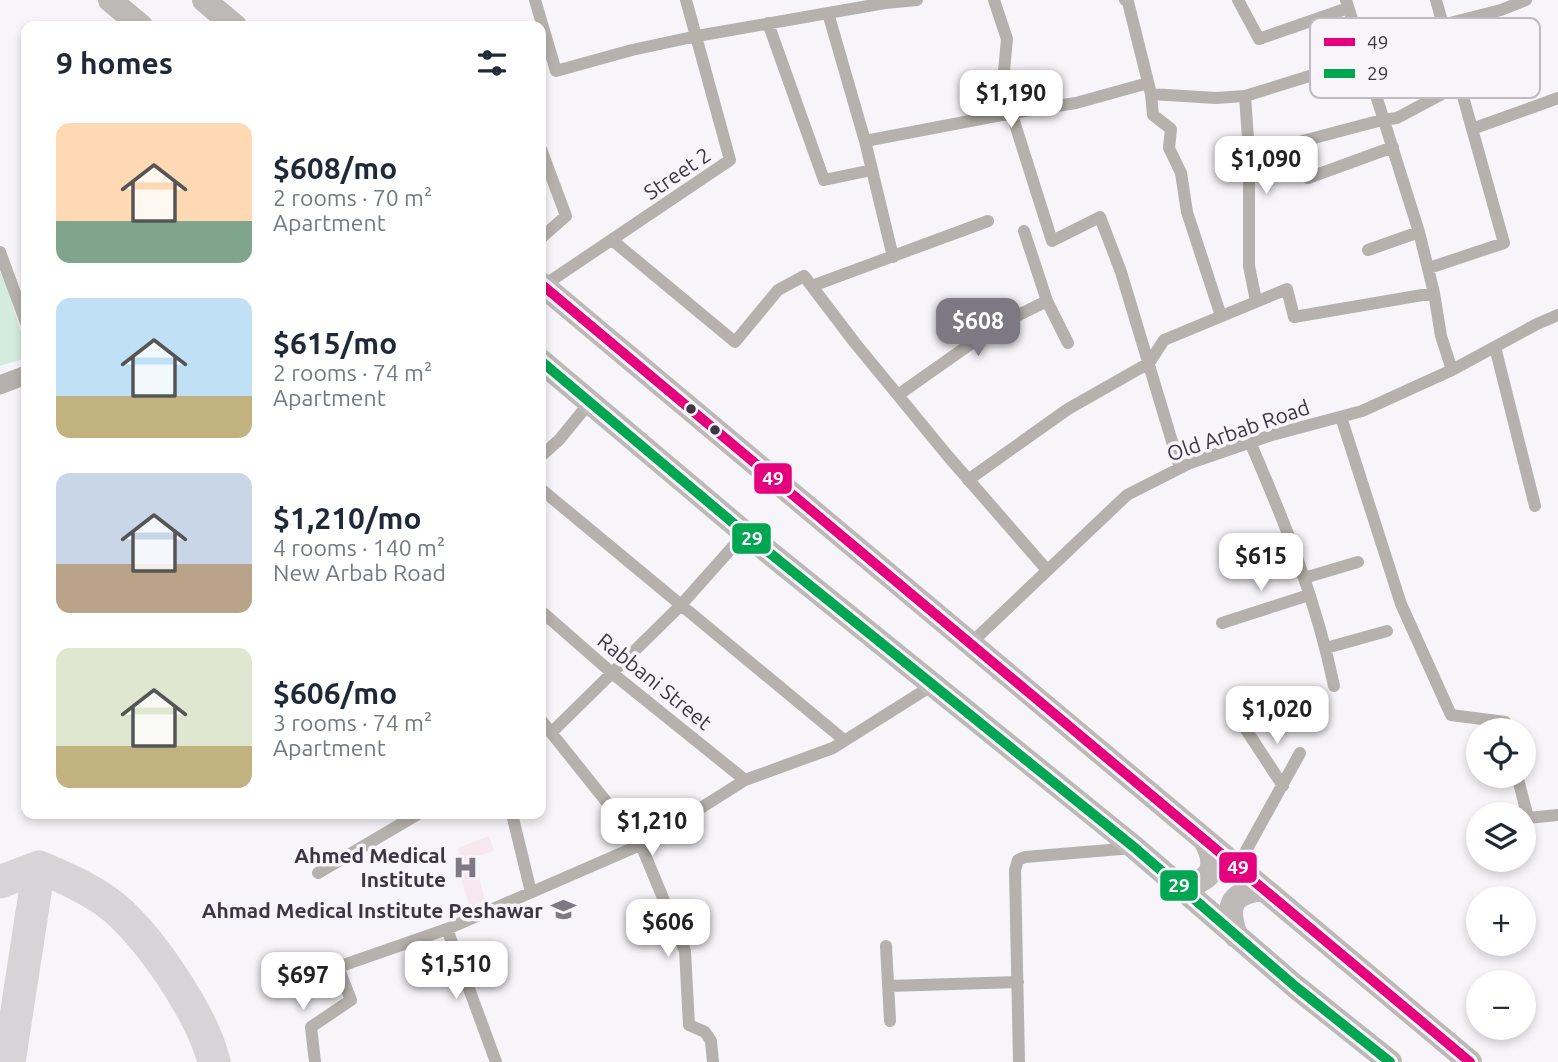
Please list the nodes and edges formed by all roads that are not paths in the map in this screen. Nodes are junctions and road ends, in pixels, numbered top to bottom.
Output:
1 (110, 0) edge
2 (204, 0) edge
3 (535, 0) edge
4 (686, 0) edge
5 (917, 0) edge
6 (994, 0) edge
7 (1125, 0) edge
8 (1238, 0) edge
9 (1436, 0) edge
10 (1526, 0) edge
11 (1347, 4) edge
12 (828, 13) junction
13 (1312, 18) edge
14 (1440, 18) edge
15 (1470, 18) edge
16 (1310, 19) edge
17 (135, 21) edge
18 (229, 21) edge
19 (541, 21) edge
20 (768, 23) junction
21 (697, 36) junction
22 (546, 37) edge
23 (1310, 76) edge
24 (1150, 89) junction
25 (1245, 96) junction
26 (1376, 98) edge
27 (1434, 98) edge
28 (1463, 98) edge
29 (1558, 98) edge
30 (1012, 113) junction
31 (1382, 120) junction
32 (1472, 129) junction
33 (865, 141) junction
34 (1393, 147) junction
35 (1249, 150) junction
36 (546, 162) edge
37 (872, 170) junction
38 (1308, 178) dead end
39 (988, 221) dead end
40 (1024, 231) dead end
41 (1419, 232) junction
42 (546, 234) edge
43 (612, 240) junction
44 (1368, 250) dead end
45 (0, 252) edge
46 (893, 257) junction
47 (1429, 268) junction
48 (546, 282) edge
49 (812, 286) junction
50 (546, 288) edge
51 (1434, 293) junction
52 (1047, 301) junction
53 (1256, 301) junction
54 (21, 309) edge
55 (1558, 315) edge
56 (1222, 316) junction
57 (1068, 343) dead end
58 (1495, 347) junction
59 (1149, 363) junction
60 (546, 365) edge
61 (1452, 370) junction
62 (21, 377) edge
63 (0, 385) edge
64 (898, 395) junction
65 (590, 402) junction
66 (1341, 417) junction
67 (1250, 442) junction
68 (546, 452) edge
69 (1180, 468) junction
70 (968, 480) junction
71 (546, 493) edge
72 (1535, 506) dead end
73 (745, 533) junction
74 (1358, 562) dead end
75 (1047, 570) junction
76 (1304, 578) junction
77 (1309, 595) junction
78 (681, 605) junction
79 (546, 615) edge
80 (1222, 623) dead end
81 (1387, 631) dead end
82 (971, 643) junction
83 (1326, 648) junction
84 (612, 673) junction
85 (933, 685) junction
86 (1334, 686) dead end
87 (1474, 718) edge
88 (546, 725) edge
89 (1243, 725) dead end
90 (552, 732) junction
91 (844, 740) junction
92 (1300, 753) dead end
93 (745, 780) junction
94 (1283, 786) junction
95 (1520, 788) edge
96 (1558, 815) edge
97 (410, 819) edge
98 (513, 819) edge
99 (1205, 840) junction
100 (641, 845) junction
101 (1135, 848) junction
102 (1237, 867) junction
103 (318, 873) dead end
104 (1178, 886) junction
105 (1263, 889) junction
106 (531, 892) junction
107 (447, 929) junction
108 (1236, 936) junction
109 (886, 946) dead end
110 (1018, 982) junction
111 (888, 986) junction
112 (890, 1021) dead end
113 (315, 1062) edge
114 (496, 1062) edge
115 (713, 1062) edge
116 (1019, 1062) edge
117 (1390, 1062) edge
118 (1470, 1062) edge

1 - 17 highway
2 - 18 highway
3 - 19 street
4 - 21 street, Street 2
5 - 12 street
6 - 30 street
7 - 24 street
8 - 16 street
9 - 14 street
10 - 15 street
11 - 13 street
12 - 20 street
12 - 33 street
20 - 21 street
20 - 37 street
21 - 22 street
21 - 43 street, Street 2
23 - 25 street
24 - 25 street
24 - 30 street
24 - 56 street
25 - 35 street
26 - 31 street
27 - 31 street
28 - 32 street
29 - 32 street
30 - 33 street
30 - 59 street
31 - 34 street
31 - 35 street
32 - 47 street
33 - 37 street
34 - 38 street
34 - 41 street
35 - 53 street
36 - 42 street
37 - 46 street
39 - 46 street
40 - 52 street
41 - 44 street
41 - 47 street
43 - 48 street, Street 2
43 - 49 street
45 - 54 street
46 - 49 street
47 - 51 street
49 - 64 street
50 - 82 highway
51 - 53 street
51 - 61 street
52 - 57 street
52 - 64 street
53 - 56 street
55 - 58 street, Old Arbab Road
56 - 59 street
58 - 61 street, Old Arbab Road
58 - 72 street
59 - 69 street
59 - 70 street
60 - 65 highway
61 - 66 street, Old Arbab Road
62 - 63 street
64 - 70 street
65 - 68 street
65 - 73 highway
66 - 67 street, Old Arbab Road
66 - 87 street
67 - 69 street, Old Arbab Road
67 - 76 street
69 - 75 street, Old Arbab Road
70 - 75 street
71 - 78 street
73 - 78 street
73 - 85 highway
74 - 76 street
75 - 82 street, Old Arbab Road
76 - 77 street
77 - 80 street
77 - 83 street
78 - 84 street
78 - 91 street
79 - 84 street, Rabbani Street
81 - 83 street
82 - 99 highway
83 - 86 street
84 - 90 street
84 - 93 street, Rabbani Street
85 - 91 street
85 - 101 highway
88 - 90 street
89 - 94 street
90 - 100 street
91 - 93 street
92 - 94 street
93 - 100 street
94 - 102 street
95 - 96 street
97 - 103 street
98 - 106 street
99 - 102 highway
99 - 104 highway
100 - 106 street
100 - 115 street
101 - 104 highway
101 - 110 street
102 - 105 highway
104 - 108 highway
105 - 108 highway
105 - 118 highway
106 - 107 street
107 - 113 street
107 - 114 street
108 - 117 highway
109 - 111 street
110 - 111 street
110 - 116 street
111 - 112 street

